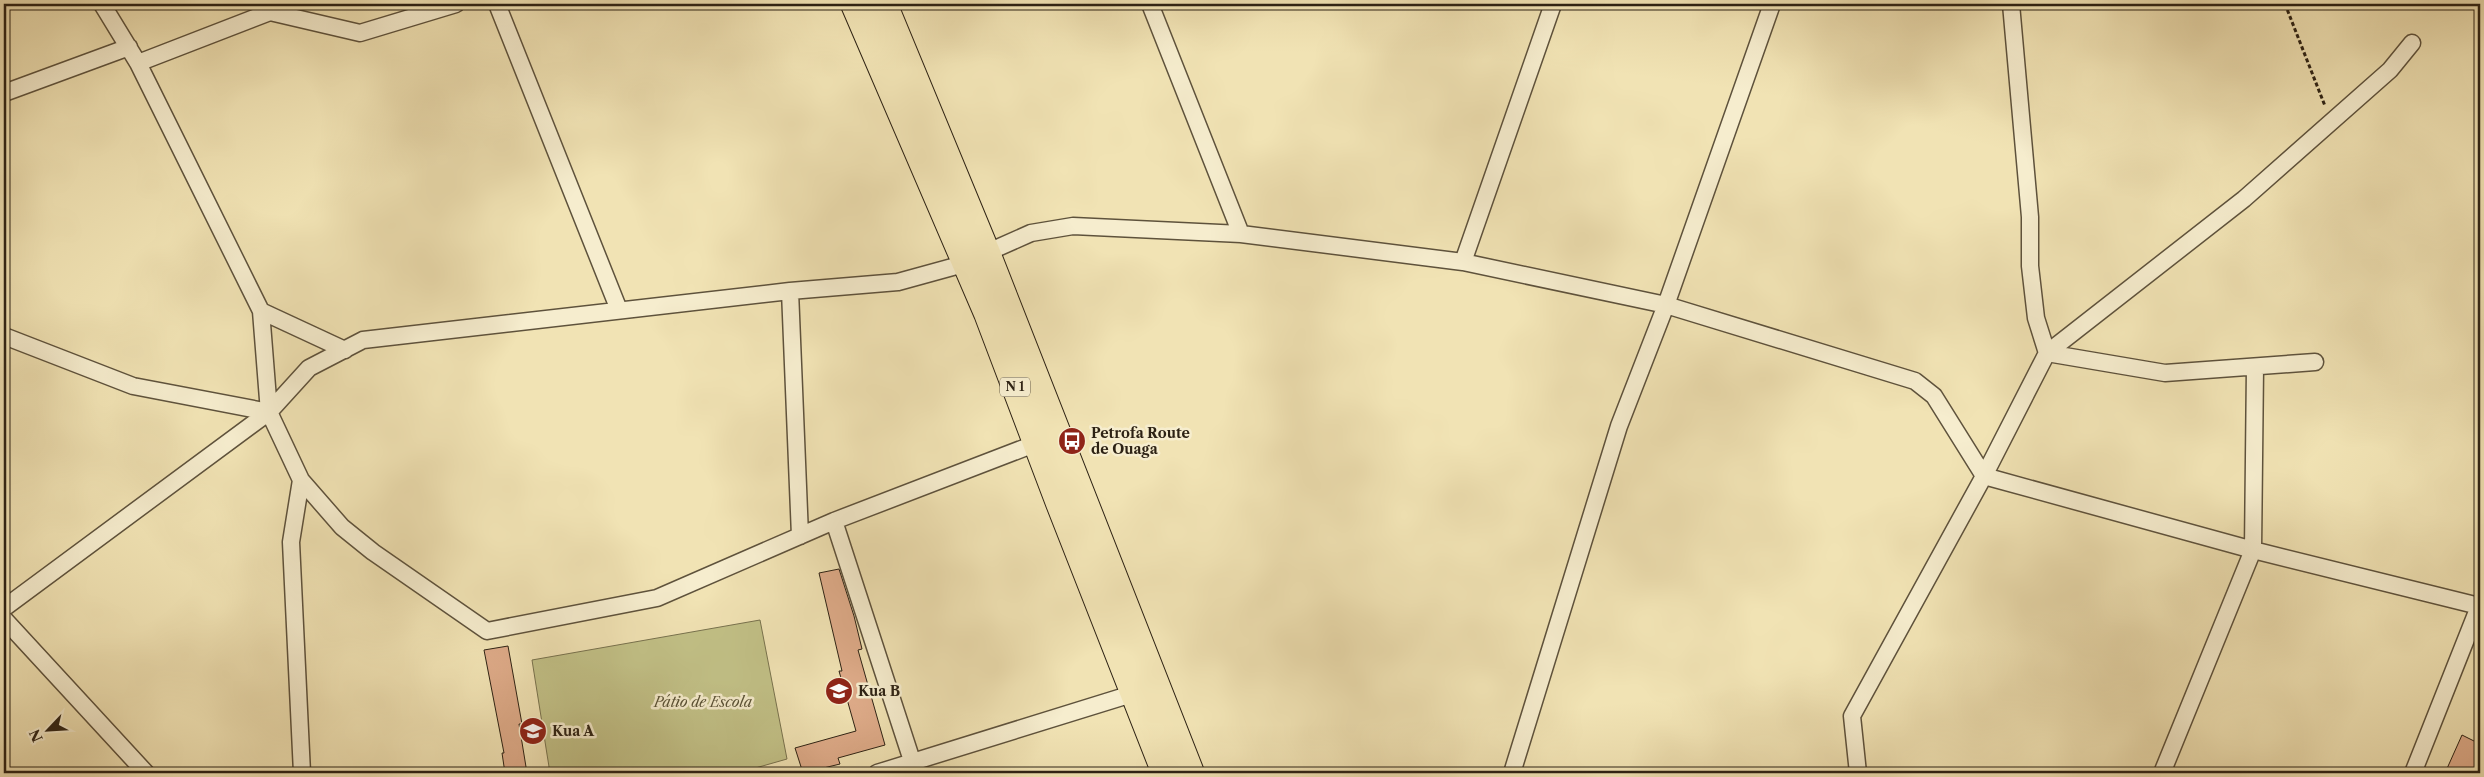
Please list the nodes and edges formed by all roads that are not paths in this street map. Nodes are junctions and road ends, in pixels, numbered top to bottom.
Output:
1 (102, 4) edge
2 (456, 4) edge
3 (497, 4) edge
4 (855, 4) edge
5 (883, 4) edge
6 (1150, 4) edge
7 (1553, 4) edge
8 (1772, 4) edge
9 (2011, 4) edge
10 (2412, 43) dead end
11 (129, 47) junction
12 (138, 63) junction
13 (4, 93) edge
14 (1241, 234) junction
15 (976, 258) junction
16 (1463, 262) junction
17 (790, 291) junction
18 (1666, 305) junction
19 (619, 310) junction
20 (262, 311) junction
21 (4, 336) edge
22 (345, 350) junction
23 (2047, 353) junction
24 (2315, 362) dead end
25 (2255, 367) junction
26 (1023, 377) junction
27 (270, 412) junction
28 (1037, 443) junction
29 (1984, 476) junction
30 (301, 480) junction
31 (834, 522) junction
32 (800, 536) junction
33 (2253, 550) junction
34 (2480, 605) edge
35 (4, 608) edge
36 (4, 619) edge
37 (1135, 694) junction
38 (914, 768) edge
39 (146, 773) edge
40 (302, 773) edge
41 (877, 773) edge
42 (1166, 773) edge
43 (1190, 773) edge
44 (1512, 773) edge
45 (1858, 773) edge
46 (2162, 773) edge
47 (2413, 773) edge

1 - 11 street
2 - 12 street
3 - 19 street
4 - 15 highway, N 1
5 - 15 highway, N 1
6 - 14 street
7 - 16 street
8 - 18 street
9 - 23 street
10 - 23 street
11 - 12 street
11 - 13 street
12 - 20 street
14 - 15 street
14 - 16 street
15 - 17 street
15 - 26 highway, N 1
16 - 18 street
17 - 19 street
17 - 32 street
18 - 29 street
18 - 44 street
19 - 22 street
20 - 22 street
20 - 27 street
21 - 27 street
22 - 27 street
23 - 25 street
23 - 29 street
24 - 25 street
25 - 33 street
26 - 28 highway, N 1
26 - 43 highway, N 1
27 - 30 street
27 - 35 street
28 - 31 street
28 - 37 highway, N 1
29 - 33 street
29 - 45 street
30 - 32 street
30 - 40 street
31 - 32 street
31 - 38 street
33 - 34 street
33 - 46 street
34 - 47 street
36 - 39 street
37 - 38 street
37 - 42 highway, N 1
38 - 41 street

